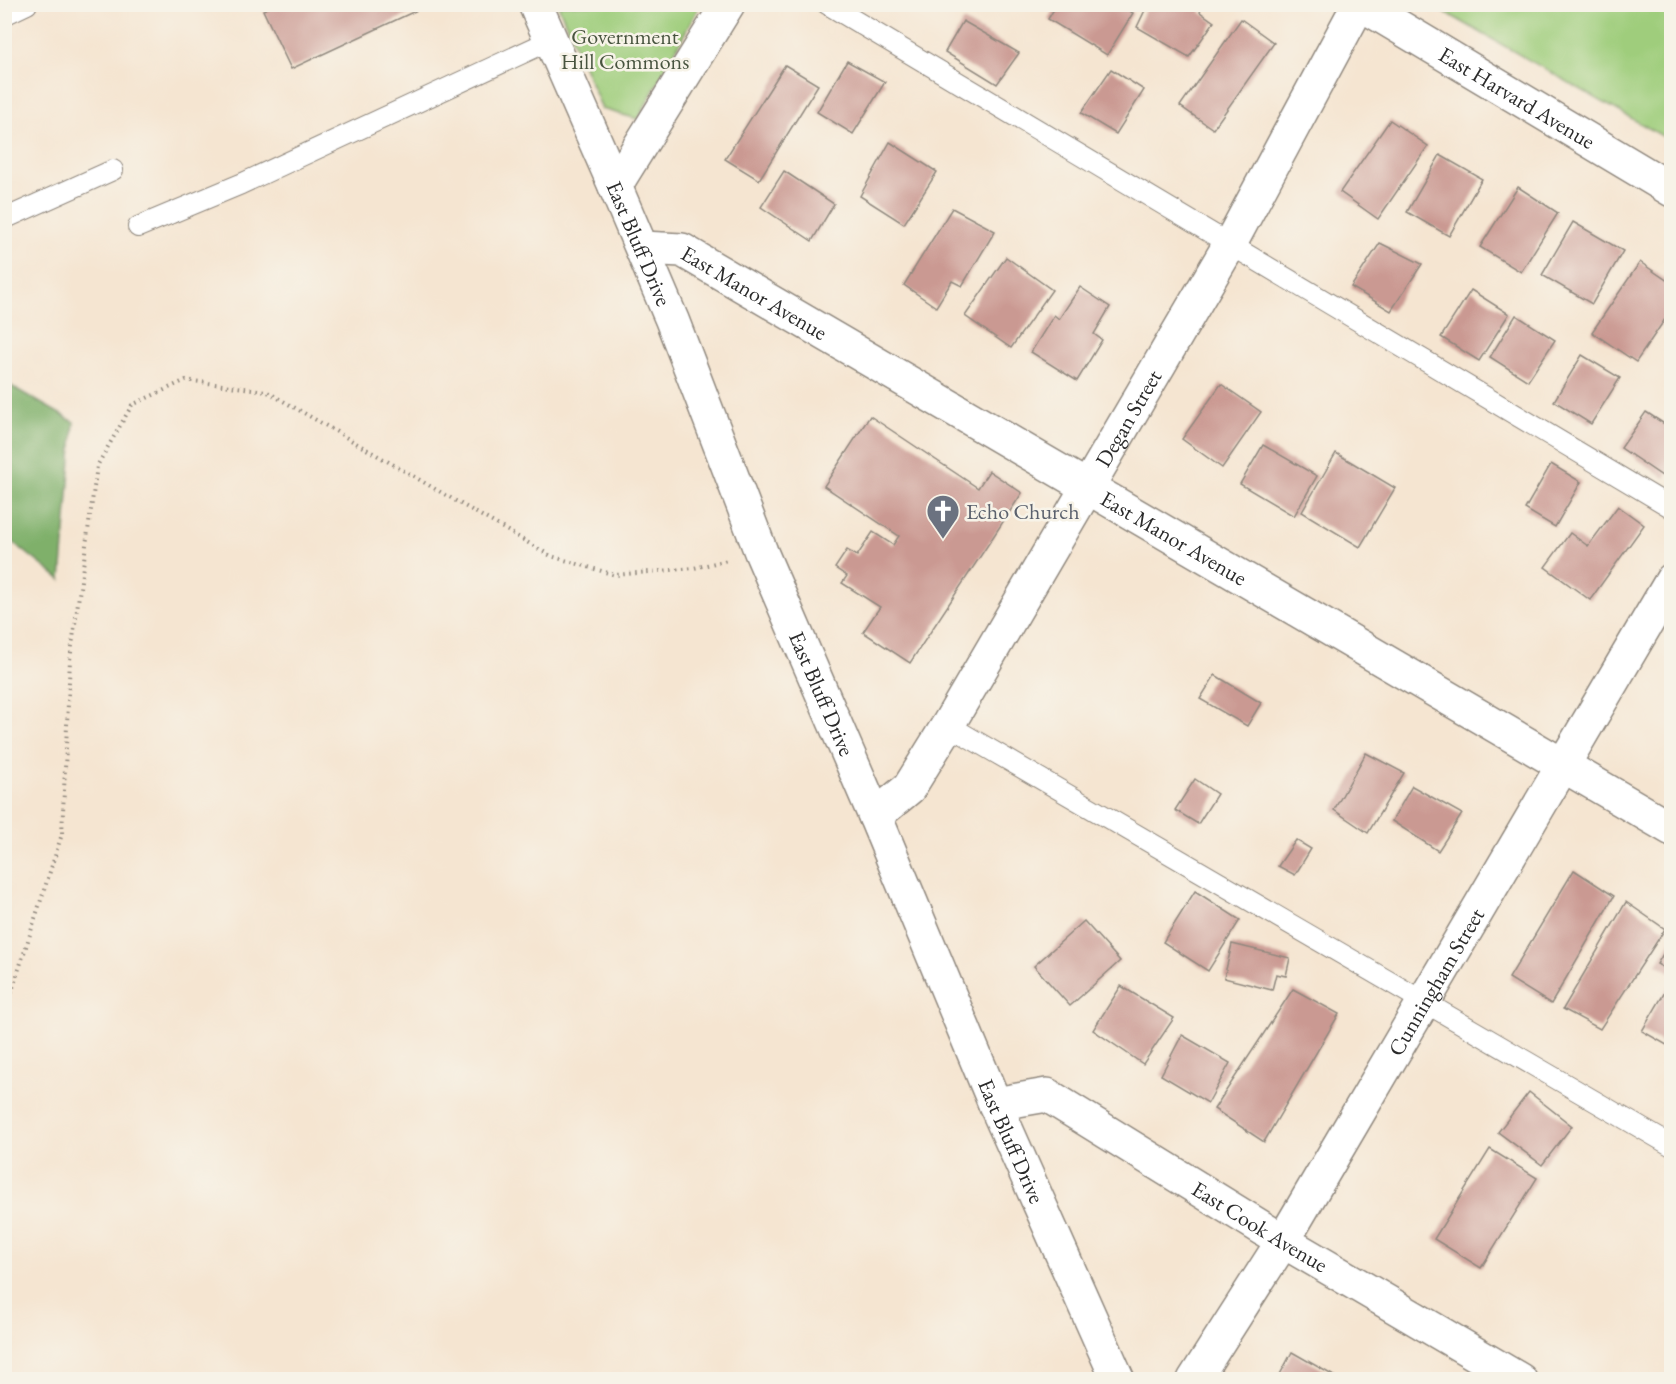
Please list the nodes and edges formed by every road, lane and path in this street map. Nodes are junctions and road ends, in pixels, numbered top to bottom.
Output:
1 (27, 4) edge
2 (535, 4) edge
3 (728, 4) edge
4 (827, 4) edge
5 (1360, 4) edge
6 (4, 15) edge
7 (551, 40) junction
8 (113, 170) dead end
9 (615, 186) junction
10 (1671, 190) edge
11 (4, 219) edge
12 (138, 227) dead end
13 (1230, 244) junction
14 (642, 248) junction
15 (1088, 488) junction
16 (1671, 508) edge
17 (761, 552) junction
18 (1671, 580) edge
19 (948, 725) junction
20 (1564, 766) junction
21 (875, 816) junction
22 (1671, 829) edge
23 (1423, 1002) junction
24 (4, 1016) edge
25 (995, 1104) junction
26 (1671, 1146) edge
27 (1283, 1241) junction
28 (1118, 1380) edge
29 (1194, 1380) edge
30 (1520, 1380) edge

1 - 6 lane
2 - 7 street, East Bluff Drive
3 - 9 street
4 - 13 lane
5 - 10 street, East Harvard Avenue
5 - 13 street, Degan Street
7 - 9 street, East Bluff Drive
7 - 12 lane
8 - 11 lane
9 - 14 street, East Bluff Drive
13 - 15 street, Degan Street
13 - 16 lane
14 - 15 street, East Manor Avenue
14 - 17 street, East Bluff Drive
15 - 19 street, Degan Street
15 - 20 street, East Manor Avenue
17 - 21 street, East Bluff Drive
17 - 24 path
18 - 20 street, Cunningham Street
19 - 21 street, Degan Street
19 - 23 lane
20 - 22 street, East Manor Avenue
20 - 23 street, Cunningham Street
21 - 25 street, East Bluff Drive
23 - 26 lane
23 - 27 street, Cunningham Street
25 - 27 street, East Cook Avenue
25 - 28 street, East Bluff Drive
27 - 29 street, Cunningham Street
27 - 30 street, East Cook Avenue

